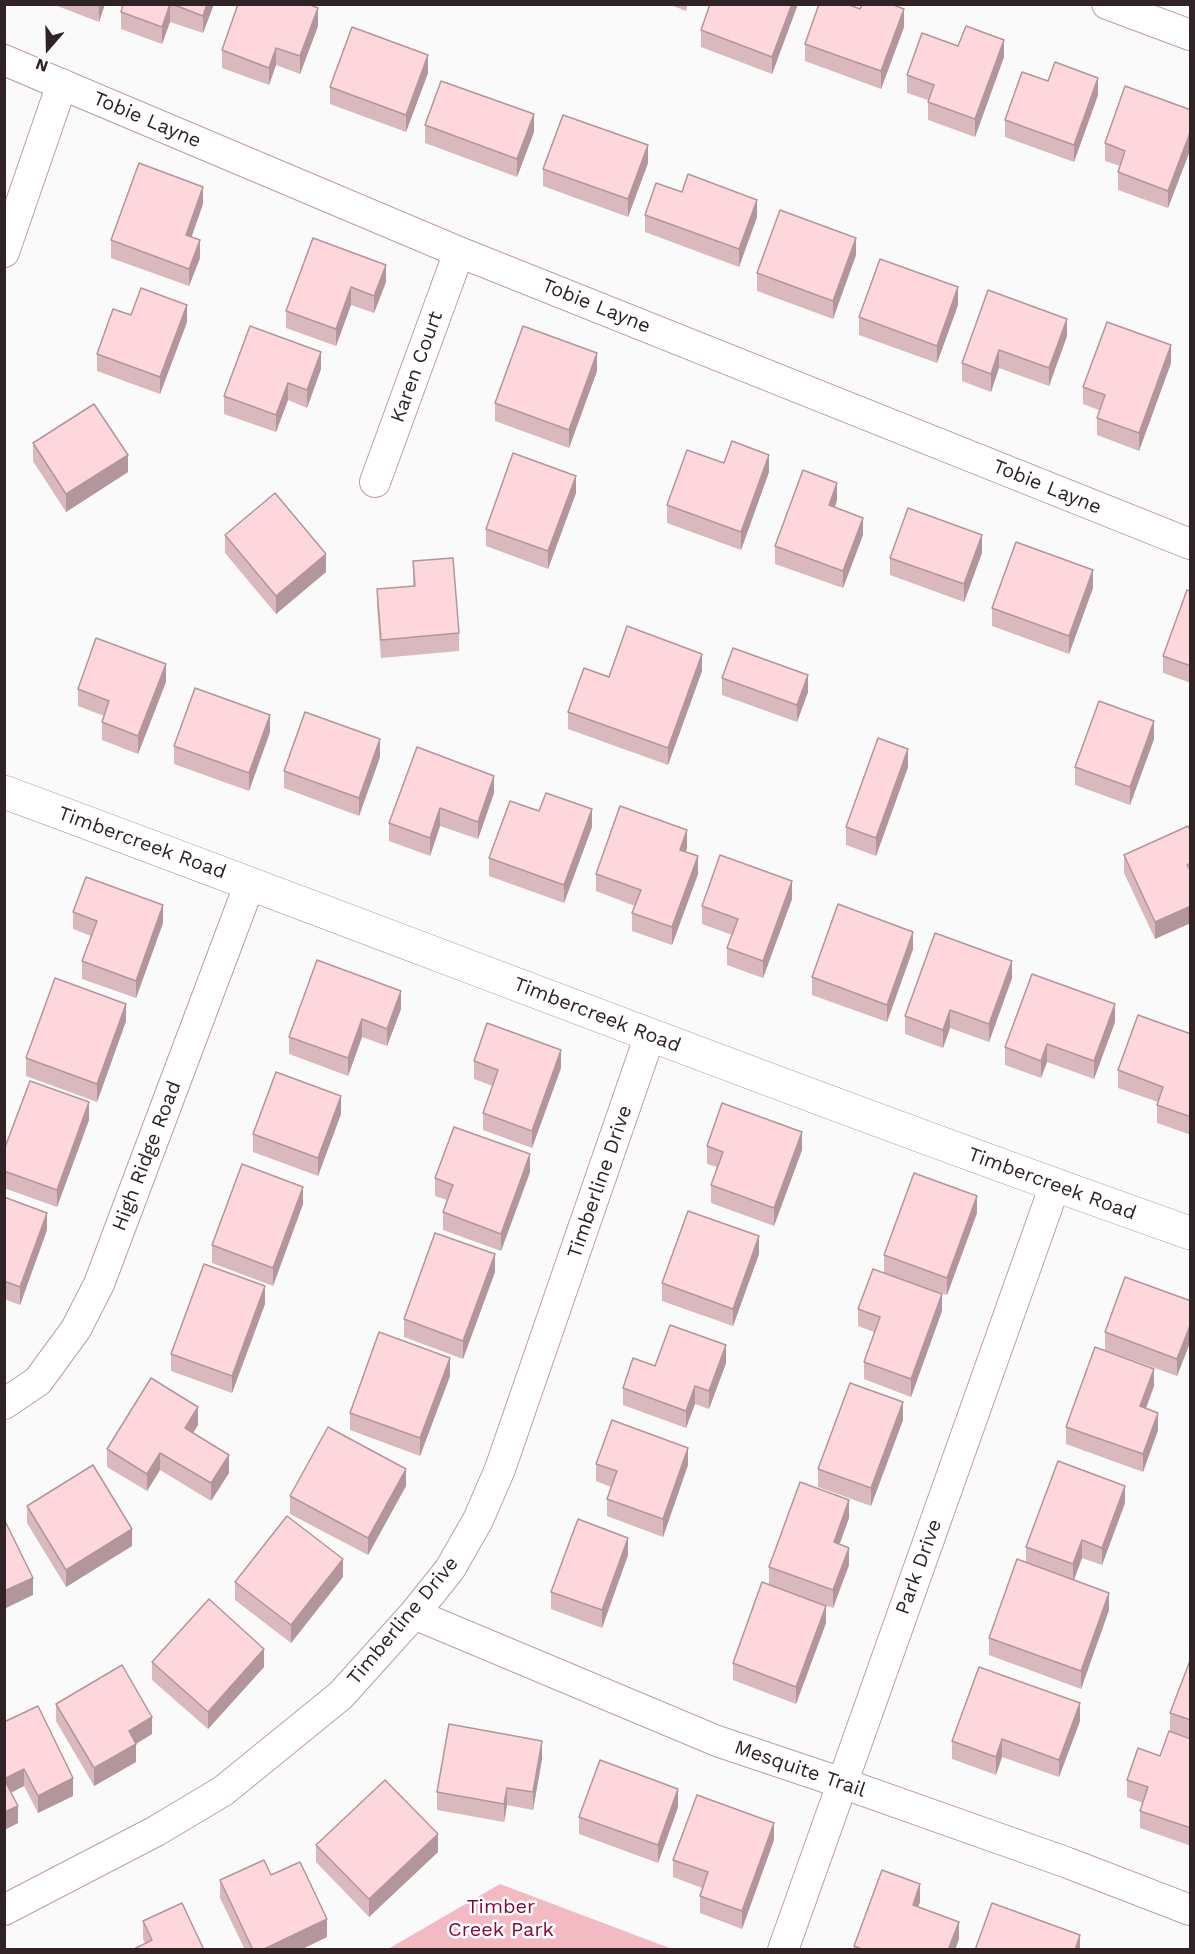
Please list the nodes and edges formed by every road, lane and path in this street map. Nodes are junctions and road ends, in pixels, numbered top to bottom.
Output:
1 (1107, 4) edge
2 (1191, 35) edge
3 (4, 60) edge
4 (62, 84) junction
5 (4, 252) edge
6 (459, 252) junction
7 (375, 482) dead end
8 (1191, 544) edge
9 (4, 792) edge
10 (250, 883) junction
11 (650, 1035) junction
12 (1055, 1185) junction
13 (1191, 1233) edge
14 (4, 1404) edge
15 (414, 1614) junction
16 (842, 1783) junction
17 (4, 1910) edge
18 (1191, 1910) edge
19 (783, 1950) edge

1 - 2 street
3 - 4 street, Tobie Layne
4 - 5 street
4 - 6 street, Tobie Layne
6 - 7 street, Karen Court
6 - 8 street, Tobie Layne
9 - 10 street, Timbercreek Road
10 - 11 street, Timbercreek Road
10 - 14 street, High Ridge Road
11 - 12 street, Timbercreek Road
11 - 15 street, Timberline Drive
12 - 13 street, Timbercreek Road
12 - 16 street, Park Drive
15 - 16 street, Mesquite Trail
15 - 17 street, Timberline Drive
16 - 18 street, Mesquite Trail
16 - 19 street, Park Drive

